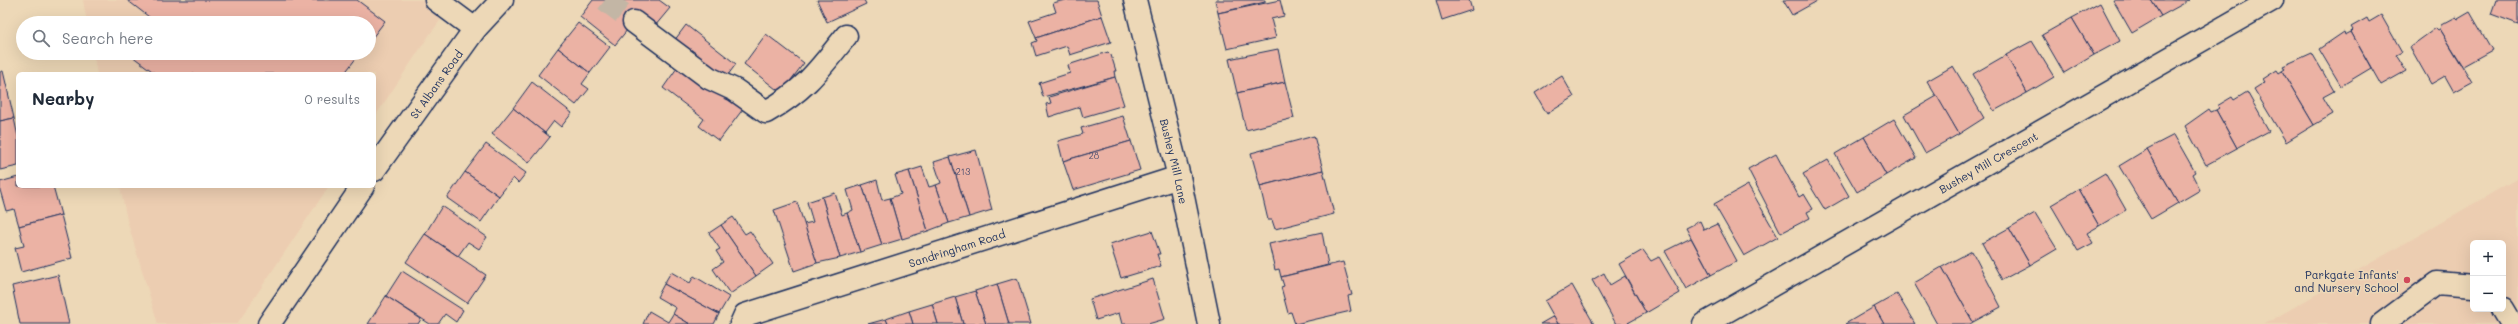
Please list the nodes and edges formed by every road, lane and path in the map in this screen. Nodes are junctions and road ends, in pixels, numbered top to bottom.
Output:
1 (436, 0) edge
2 (502, 0) edge
3 (1135, 0) edge
4 (2272, 0) edge
5 (634, 22) tunnel mouth
6 (475, 29) junction
7 (846, 36) dead end
8 (376, 167) edge
9 (1179, 178) junction
10 (362, 188) edge
11 (2470, 286) edge
12 (2505, 312) edge
13 (269, 324) edge
14 (741, 324) edge
15 (1209, 324) edge
16 (1704, 324) edge
17 (2382, 324) edge
18 (2512, 324) edge

1 - 6 street
2 - 6 street, St Albans Road
3 - 9 street, Bushey Mill Lane
4 - 16 street, Bushey Mill Crescent
5 - 7 street
6 - 8 street, St Albans Road
9 - 14 street, Sandringham Road
9 - 15 street, Bushey Mill Lane
10 - 13 street
11 - 17 street
12 - 18 street

